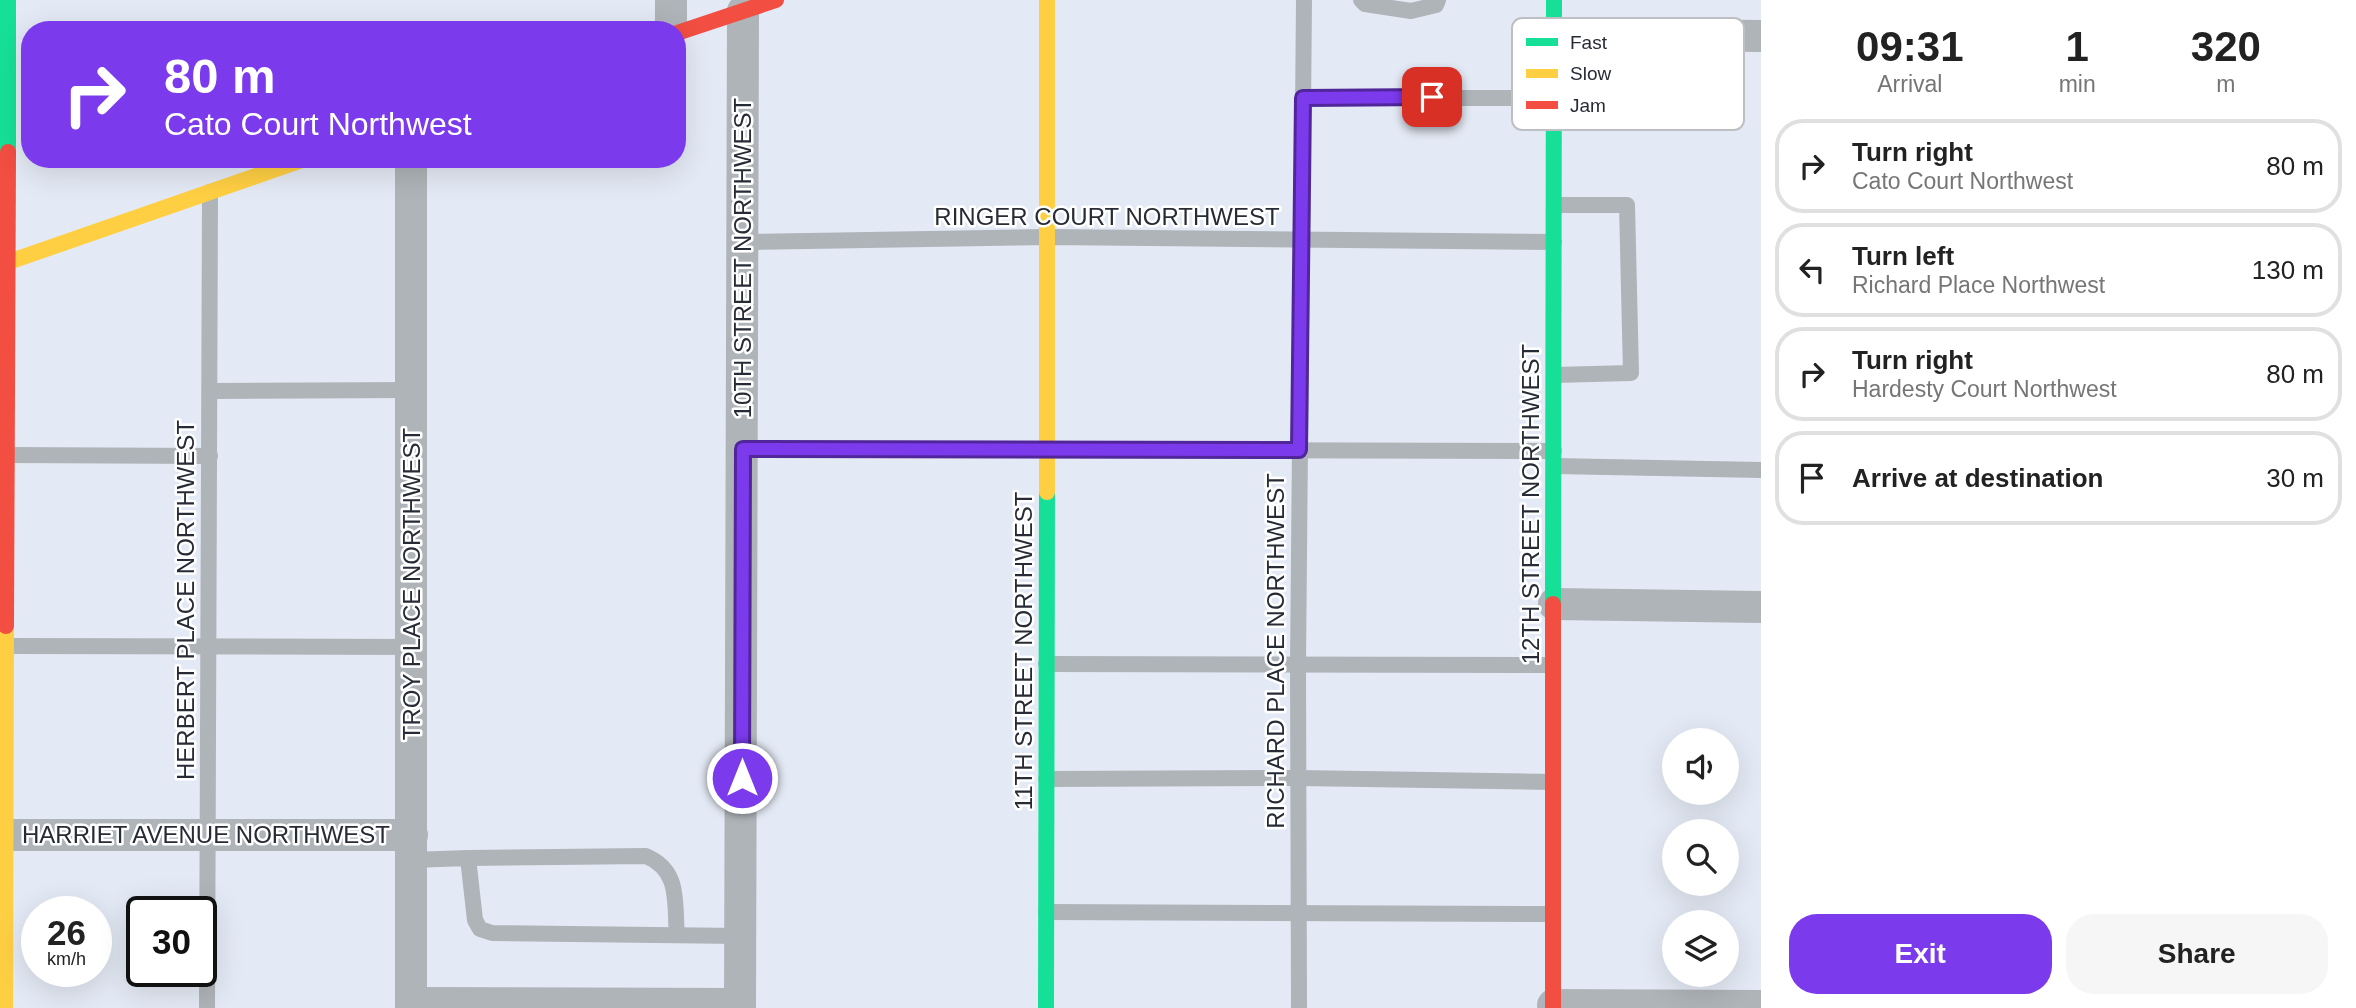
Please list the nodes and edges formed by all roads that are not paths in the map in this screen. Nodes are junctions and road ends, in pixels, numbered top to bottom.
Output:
1 (8, 0) edge
2 (671, 0) edge
3 (776, 0) edge
4 (1047, 0) edge
5 (1304, 0) edge
6 (1361, 0) edge
7 (1438, 0) edge
8 (1554, 0) edge
9 (743, 11) junction
10 (1554, 18) edge
11 (671, 21) edge
12 (686, 30) edge
13 (4, 94) edge
14 (1303, 98) junction
15 (1512, 98) edge
16 (1554, 130) edge
17 (279, 168) edge
18 (411, 168) edge
19 (210, 192) junction
20 (1554, 205) junction
21 (1047, 237) junction
22 (1302, 241) junction
23 (743, 242) junction
24 (1554, 242) junction
25 (4, 264) edge
26 (1554, 375) junction
27 (411, 390) junction
28 (210, 391) junction
29 (743, 449) junction
30 (1299, 450) junction
31 (1046, 451) junction
32 (7, 455) junction
33 (210, 456) junction
34 (1554, 459) junction
35 (1761, 470) edge
36 (3, 549) edge
37 (1553, 604) junction
38 (1761, 607) edge
39 (3, 646) edge
40 (208, 647) junction
41 (412, 647) junction
42 (1046, 664) junction
43 (1298, 664) junction
44 (1553, 665) junction
45 (1298, 778) junction
46 (1046, 779) junction
47 (1553, 782) junction
48 (3, 835) edge
49 (208, 835) junction
50 (412, 848) junction
51 (468, 858) junction
52 (1046, 912) junction
53 (1298, 914) junction
54 (1553, 914) junction
55 (677, 935) junction
56 (740, 936) junction
57 (411, 1005) edge
58 (740, 1006) edge
59 (1761, 1006) edge
60 (1553, 1007) edge
61 (5, 1008) edge
62 (207, 1008) edge
63 (1046, 1008) edge
64 (1299, 1008) edge

1 - 13 street
2 - 11 street
3 - 9 street
4 - 21 street, 11TH STREET NORTHWEST
5 - 14 lane, RICHARD PLACE NORTHWEST
6 - 7 lane
8 - 10 street, 12TH STREET NORTHWEST
9 - 12 street
9 - 23 street, 10TH STREET NORTHWEST
13 - 25 street
14 - 15 lane
14 - 22 lane, RICHARD PLACE NORTHWEST
16 - 20 street, 12TH STREET NORTHWEST
17 - 19 street
18 - 27 street, TROY PLACE NORTHWEST
19 - 25 street
19 - 28 lane, HERBERT PLACE NORTHWEST
20 - 24 street, 12TH STREET NORTHWEST
20 - 26 lane
21 - 22 lane, RINGER COURT NORTHWEST
21 - 23 lane, RINGER COURT NORTHWEST
21 - 31 street, 11TH STREET NORTHWEST
22 - 24 lane, RINGER COURT NORTHWEST
22 - 30 lane, RICHARD PLACE NORTHWEST
23 - 29 street, 10TH STREET NORTHWEST
24 - 26 street, 12TH STREET NORTHWEST
25 - 32 street
26 - 34 street, 12TH STREET NORTHWEST
27 - 28 lane
27 - 41 street, TROY PLACE NORTHWEST
28 - 33 lane, HERBERT PLACE NORTHWEST
29 - 31 lane
29 - 56 street, 10TH STREET NORTHWEST
30 - 31 lane
30 - 34 lane
30 - 43 lane, RICHARD PLACE NORTHWEST
31 - 42 street, 11TH STREET NORTHWEST
32 - 33 lane
32 - 36 street
33 - 40 lane, HERBERT PLACE NORTHWEST
34 - 35 lane
34 - 37 street, 12TH STREET NORTHWEST
36 - 39 street
37 - 38 street
37 - 44 street, 12TH STREET NORTHWEST
39 - 40 lane
39 - 48 street
40 - 41 lane
40 - 49 lane, HERBERT PLACE NORTHWEST
41 - 50 street, TROY PLACE NORTHWEST
42 - 43 lane
42 - 46 street, 11TH STREET NORTHWEST
43 - 44 lane
43 - 45 lane, RICHARD PLACE NORTHWEST
44 - 47 street, 12TH STREET NORTHWEST
45 - 46 lane
45 - 47 lane
45 - 53 lane, RICHARD PLACE NORTHWEST
46 - 52 street, 11TH STREET NORTHWEST
47 - 54 street, 12TH STREET NORTHWEST
48 - 49 street, HARRIET AVENUE NORTHWEST
48 - 61 street
49 - 50 street, HARRIET AVENUE NORTHWEST
49 - 62 lane, HERBERT PLACE NORTHWEST
50 - 51 lane
50 - 57 street, TROY PLACE NORTHWEST
51 - 55 lane
51 - 55 lane
52 - 53 lane
52 - 63 street, 11TH STREET NORTHWEST
53 - 54 lane
53 - 64 lane, RICHARD PLACE NORTHWEST
54 - 60 street, 12TH STREET NORTHWEST
55 - 56 lane
56 - 58 street, 10TH STREET NORTHWEST
57 - 58 street
59 - 60 street

